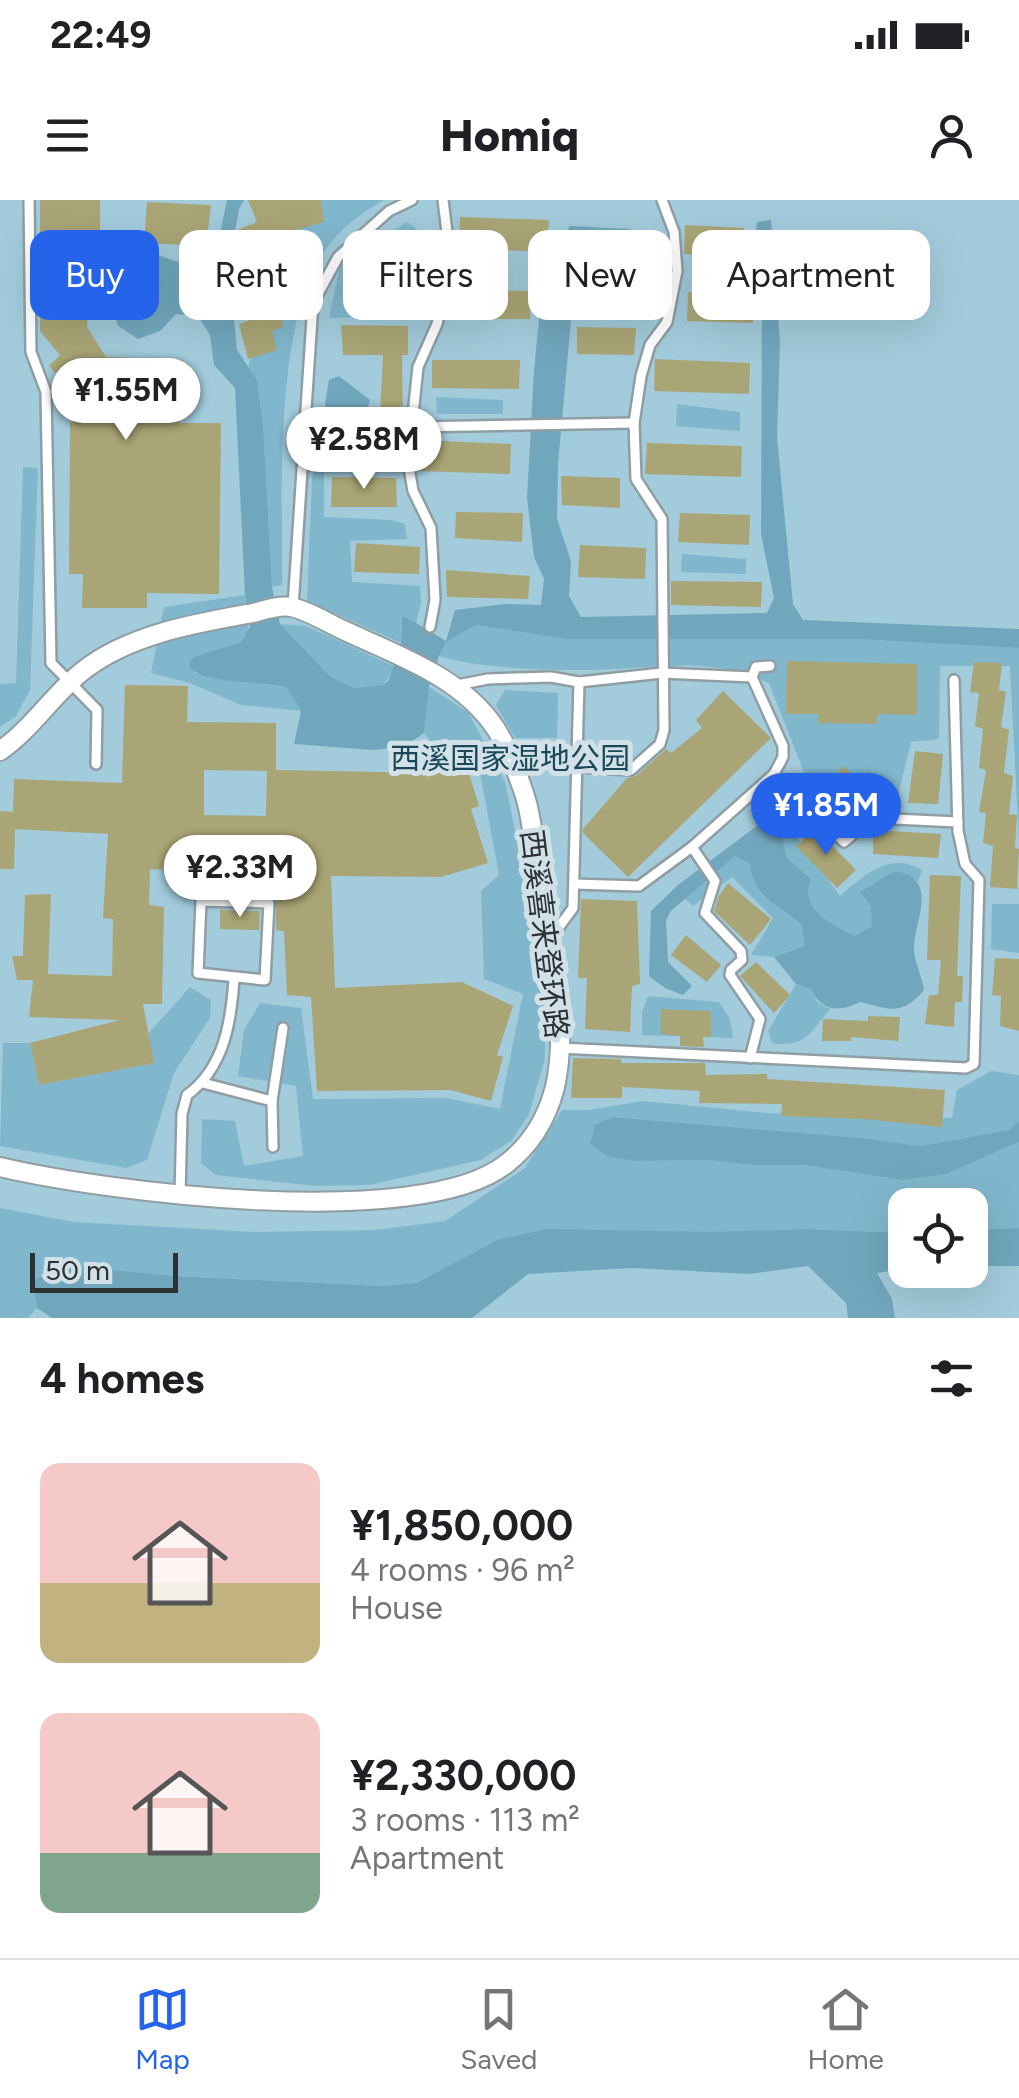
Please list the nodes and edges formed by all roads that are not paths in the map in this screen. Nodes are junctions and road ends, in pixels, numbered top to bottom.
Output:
1 (29, 200) edge
2 (412, 200) edge
3 (443, 200) edge
4 (662, 200) edge
5 (634, 423) junction
6 (412, 425) junction
7 (304, 429) junction
8 (288, 607) junction
9 (430, 626) dead end
10 (770, 666) dead end
11 (662, 673) junction
12 (752, 677) junction
13 (954, 680) dead end
14 (580, 682) junction
15 (68, 684) junction
16 (454, 686) junction
17 (0, 750) edge
18 (96, 764) dead end
19 (577, 767) junction
20 (774, 774) junction
21 (958, 822) junction
22 (692, 847) junction
23 (574, 884) junction
24 (548, 941) junction
25 (234, 979) junction
26 (283, 1028) dead end
27 (560, 1048) junction
28 (750, 1058) junction
29 (203, 1083) junction
30 (272, 1101) junction
31 (273, 1147) dead end
32 (0, 1166) edge
33 (180, 1194) junction

1 - 15 lane
2 - 7 lane
3 - 6 lane
4 - 5 lane
5 - 6 lane
5 - 11 lane
6 - 7 lane
6 - 9 lane
7 - 8 lane
8 - 15 street
8 - 16 street, 西溪喜来登环路
10 - 12 lane
11 - 12 lane
11 - 14 lane
11 - 19 lane
12 - 20 lane
13 - 21 lane
14 - 16 lane
14 - 19 lane
15 - 17 street
15 - 18 lane
16 - 24 street, 西溪喜来登环路
19 - 23 lane
20 - 21 lane
20 - 22 lane
21 - 28 lane
22 - 23 lane
22 - 28 lane
23 - 24 lane
24 - 27 street, 西溪喜来登环路
25 - 25 lane
25 - 29 lane
26 - 30 lane
27 - 28 lane
27 - 33 street, 西溪喜来登环路
29 - 30 lane
29 - 33 lane
30 - 31 lane
32 - 33 street, 西溪喜来登环路

